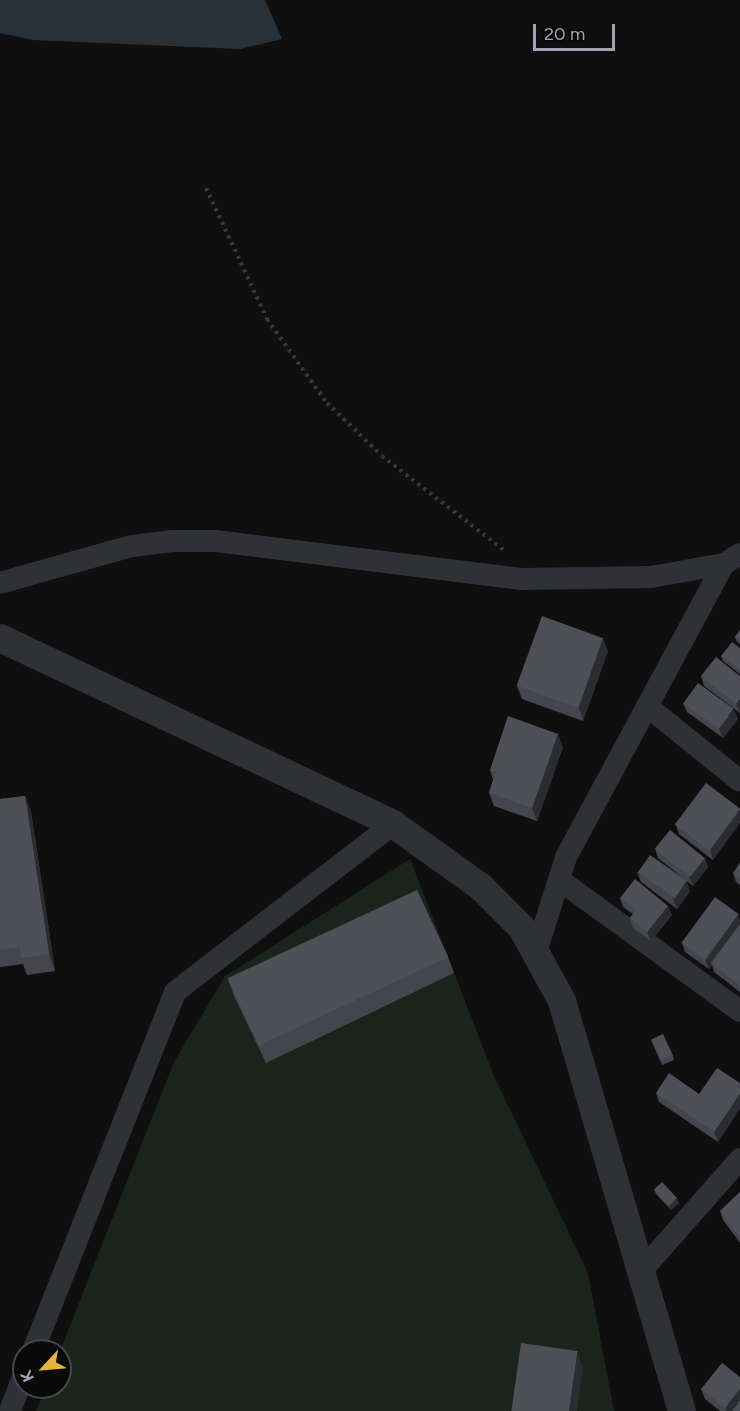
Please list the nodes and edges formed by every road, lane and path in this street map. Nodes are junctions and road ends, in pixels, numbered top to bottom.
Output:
1 (206, 188) dead end
2 (732, 559) edge
3 (523, 579) junction
4 (0, 583) edge
5 (0, 638) edge
6 (647, 706) junction
7 (740, 781) edge
8 (393, 824) junction
9 (561, 881) junction
10 (537, 949) junction
11 (740, 1011) edge
12 (737, 1167) edge
13 (644, 1268) junction
14 (38, 1339) edge
15 (682, 1411) edge

1 - 3 path
2 - 3 street
2 - 6 street
3 - 4 street
5 - 8 street
6 - 7 street
6 - 9 street
8 - 10 street
8 - 14 street
9 - 10 street
9 - 11 street
10 - 13 street
12 - 13 street
13 - 15 street

